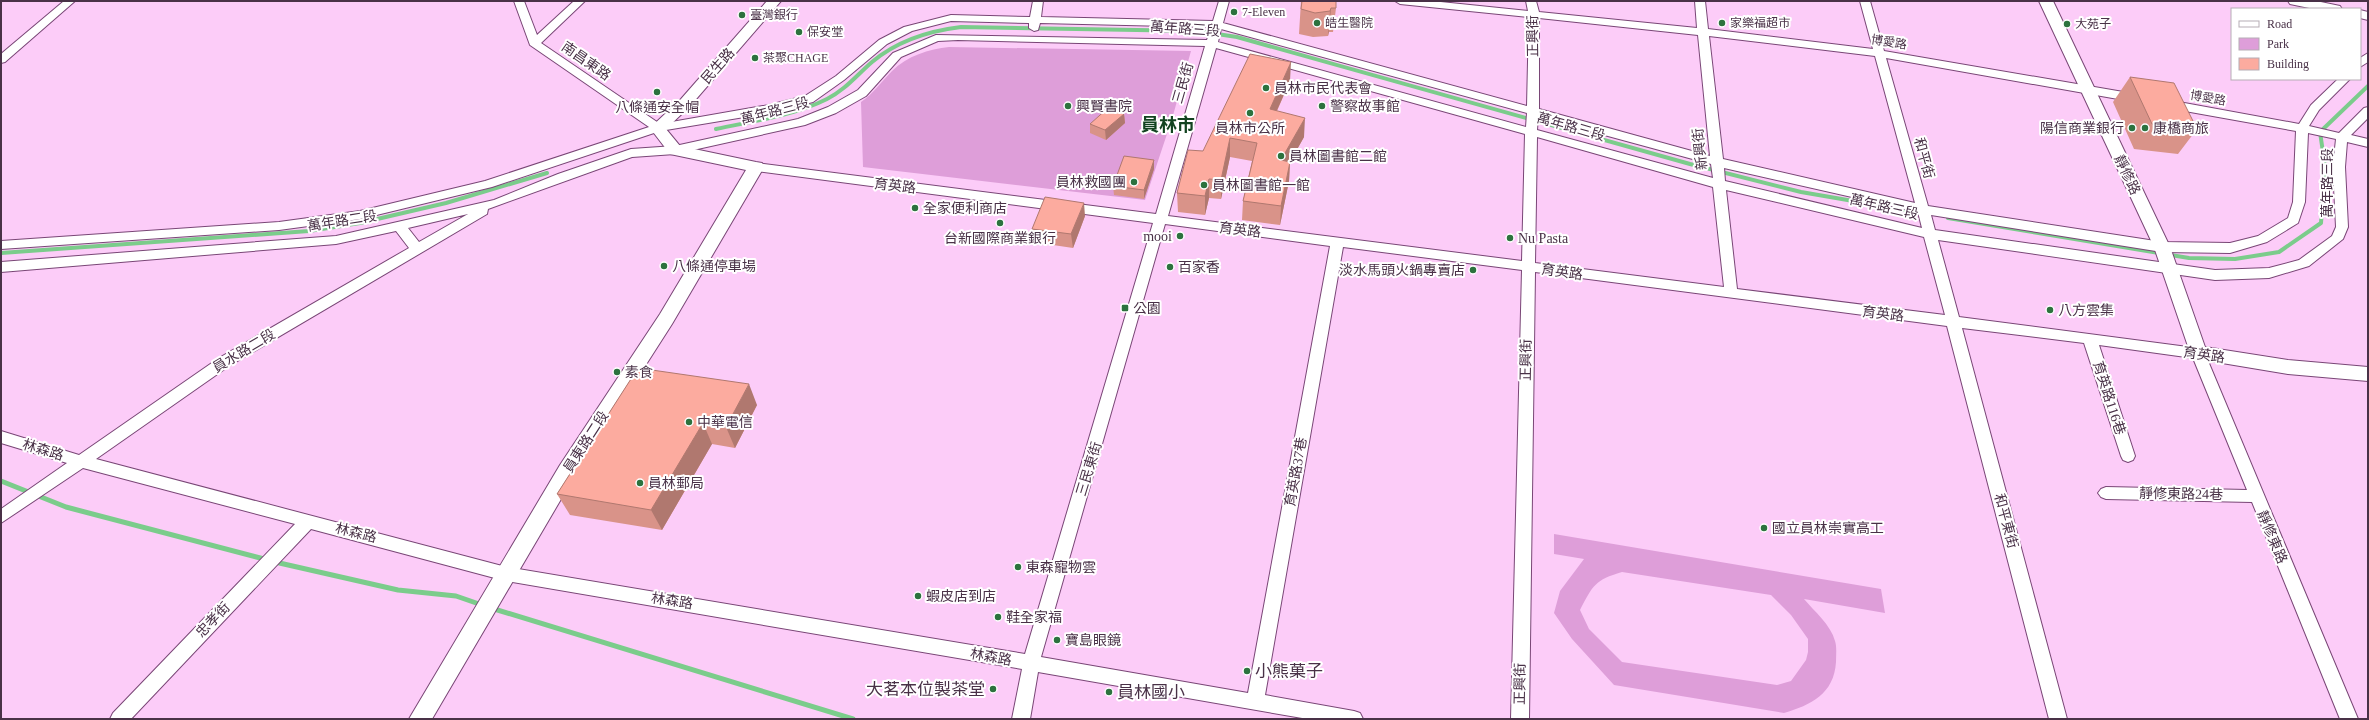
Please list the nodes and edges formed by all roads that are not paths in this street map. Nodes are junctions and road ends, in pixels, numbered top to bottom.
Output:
1 (70, 1) edge
2 (519, 1) edge
3 (580, 1) edge
4 (774, 1) edge
5 (1038, 1) edge
6 (1224, 1) edge
7 (1400, 1) edge
8 (1406, 1) edge
9 (1700, 1) edge
10 (1865, 1) edge
11 (2046, 1) edge
12 (2295, 1) edge
13 (1532, 7) edge
14 (2330, 8) edge
15 (1035, 19) junction
16 (1216, 24) junction
17 (1703, 32) junction
18 (1032, 38) junction
19 (1210, 42) junction
20 (534, 43) junction
21 (1879, 53) junction
22 (1, 60) edge
23 (2343, 80) edge
24 (2089, 89) junction
25 (1534, 111) junction
26 (2368, 111) edge
27 (658, 128) junction
28 (2302, 128) junction
29 (1531, 131) junction
30 (2342, 137) junction
31 (2368, 143) edge
32 (675, 150) junction
33 (1717, 162) junction
34 (756, 167) junction
35 (1719, 184) junction
36 (497, 203) junction
37 (1922, 209) junction
38 (1160, 220) junction
39 (399, 226) junction
40 (1930, 234) junction
41 (1337, 243) junction
42 (1, 245) edge
43 (2162, 247) junction
44 (417, 249) junction
45 (1, 267) edge
46 (1528, 267) junction
47 (2168, 268) junction
48 (1732, 294) junction
49 (1953, 323) junction
50 (2090, 340) junction
51 (2198, 353) junction
52 (2368, 374) edge
53 (1, 437) edge
54 (2128, 456) dead end
55 (80, 461) junction
56 (2106, 493) dead end
57 (2255, 496) junction
58 (1, 517) edge
59 (308, 521) junction
60 (506, 574) junction
61 (1031, 664) junction
62 (1255, 702) junction
63 (119, 719) edge
64 (420, 719) edge
65 (1021, 719) edge
66 (1354, 719) edge
67 (1520, 719) edge
68 (2058, 719) edge
69 (2349, 719) edge

1 - 22 street
2 - 20 street
3 - 20 street
4 - 27 street, 民生路
5 - 15 street
6 - 16 street, 三民街
7 - 8 street, 博愛路
8 - 13 street, 博愛路
9 - 17 street, 新興街
10 - 21 street, 和平街
11 - 24 street, 靜修路
12 - 14 street
13 - 17 street, 博愛路
13 - 25 street, 正興街
15 - 16 street, 萬年路三段
15 - 18 street
15 - 27 street, 萬年路三段
16 - 19 street, 三民街
16 - 25 street, 萬年路三段
17 - 21 street, 博愛路
17 - 33 street, 新興街
18 - 19 street, 萬年路三段
18 - 32 street, 萬年路三段
19 - 29 street, 萬年路三段
19 - 38 street, 三民街
20 - 27 street, 南昌東路
21 - 24 street, 博愛路
21 - 37 street, 和平街
23 - 28 street
24 - 28 street, 博愛路
24 - 43 street, 靜修路
25 - 29 street, 正興街
25 - 33 street, 萬年路三段
26 - 30 street, 萬年路三段
27 - 32 street
27 - 42 street, 萬年路二段
28 - 30 street, 博愛路
28 - 43 street, 萬年路三段
29 - 35 street, 萬年路三段
29 - 46 street, 正興街
30 - 31 street, 博愛路
30 - 47 street, 萬年路三段
32 - 34 street
32 - 36 street, 萬年路二段
33 - 35 street, 新興街
33 - 37 street, 萬年路三段
34 - 38 street, 育英路
34 - 60 street, 員東路二段
35 - 40 street, 萬年路三段
35 - 48 street, 新興街
36 - 39 street, 萬年路二段
36 - 44 street, 員水路二段
37 - 40 street, 和平街
37 - 43 street, 萬年路三段
38 - 41 street, 育英路
38 - 61 street, 三民東街
39 - 44 street
39 - 45 street, 萬年路二段
40 - 47 street, 萬年路三段
40 - 49 street, 和平街
41 - 46 street, 育英路
41 - 62 street, 育英路37巷
43 - 47 street, 靜修路
44 - 55 street, 員水路二段
46 - 48 street, 育英路
46 - 67 street, 正興街
47 - 51 street, 靜修路
48 - 49 street, 育英路
49 - 50 street, 育英路
49 - 68 street, 和平東街
50 - 51 street, 育英路
50 - 54 street, 育英路116巷
51 - 52 street, 育英路
51 - 57 street, 靜修東路
53 - 55 street, 林森路
55 - 58 street, 員水路二段
55 - 59 street, 林森路
56 - 57 street, 靜修東路24巷
57 - 69 street, 靜修東路
59 - 60 street, 林森路
59 - 63 street, 忠孝街
60 - 61 street, 林森路
60 - 64 street, 員東路二段
61 - 62 street, 林森路
61 - 65 street, 三民東街
62 - 66 street, 林森路

